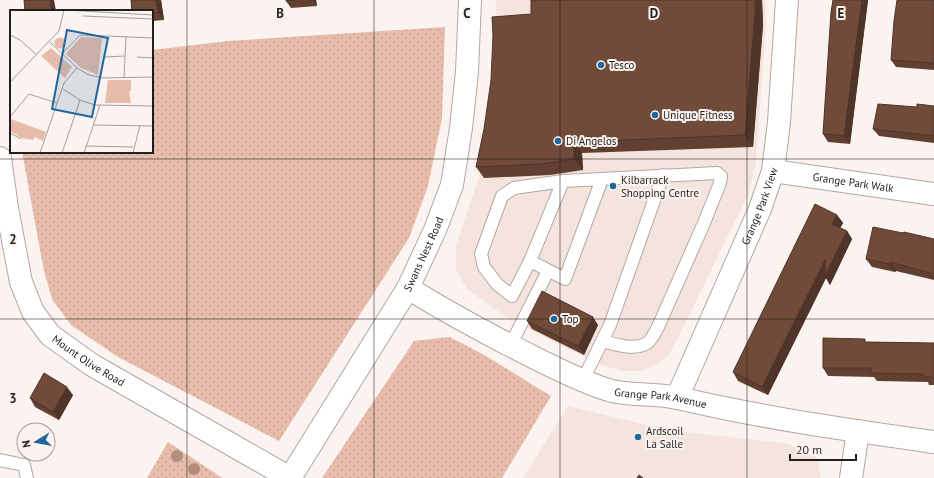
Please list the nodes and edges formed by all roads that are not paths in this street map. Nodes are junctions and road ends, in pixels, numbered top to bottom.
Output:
1 (470, 0) edge
2 (787, 0) edge
3 (0, 158) edge
4 (773, 172) junction
5 (663, 175) junction
6 (602, 179) junction
7 (563, 181) junction
8 (934, 194) edge
9 (530, 261) junction
10 (548, 271) junction
11 (408, 288) junction
12 (602, 341) junction
13 (510, 346) junction
14 (583, 380) junction
15 (677, 398) junction
16 (858, 431) junction
17 (934, 442) edge
18 (0, 460) edge
19 (27, 478) edge
20 (290, 478) edge
21 (851, 478) edge

1 - 11 street, Swans Nest Road
2 - 4 street, Grange Park View
3 - 20 street, Mount Olive Road
4 - 8 street, Grange Park Walk
4 - 15 street, Grange Park View
5 - 6 lane
5 - 12 lane
5 - 12 lane
6 - 7 lane
6 - 10 lane
7 - 9 lane
7 - 9 lane
9 - 10 lane
10 - 13 lane
11 - 13 street, Grange Park Avenue
11 - 20 street, Swans Nest Road
12 - 14 lane
13 - 14 street, Grange Park Avenue
14 - 15 street, Grange Park Avenue
15 - 16 street, Grange Park Avenue
16 - 17 street, Grange Park Avenue
16 - 21 street
18 - 19 lane

